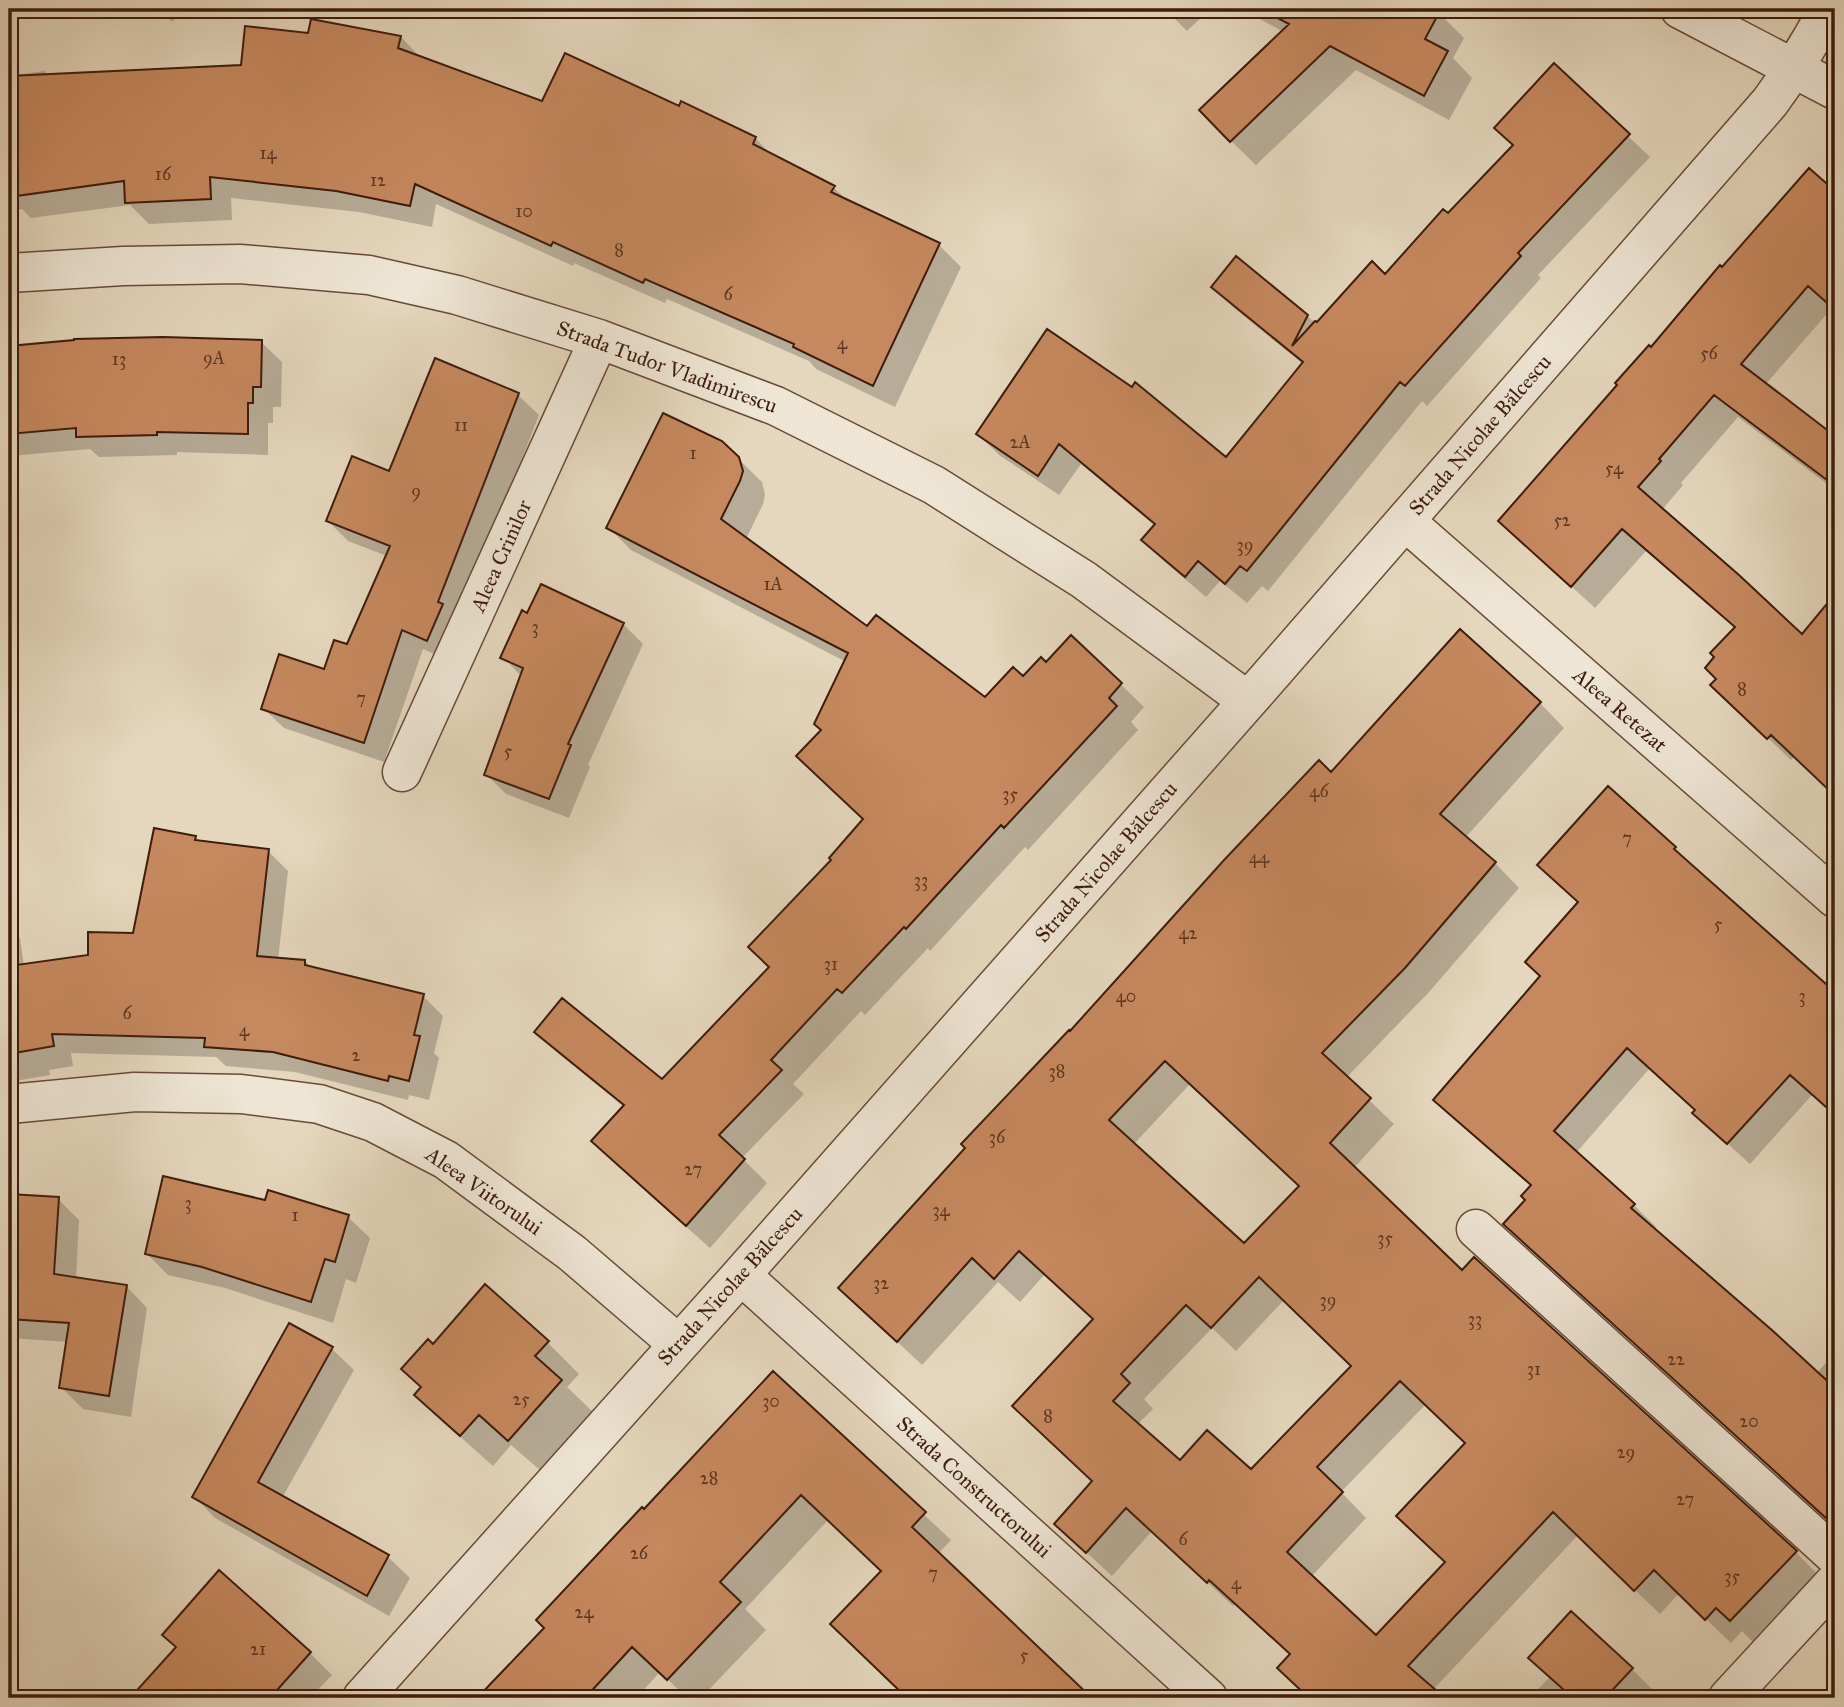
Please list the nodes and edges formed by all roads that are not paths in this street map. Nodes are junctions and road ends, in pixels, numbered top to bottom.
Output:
1 (1680, 9) edge
2 (1828, 9) edge
3 (1794, 69) junction
4 (1835, 90) edge
5 (9, 273) edge
6 (599, 339) junction
7 (1405, 521) junction
8 (1248, 701) junction
9 (402, 772) dead end
10 (1835, 898) edge
11 (9, 1104) edge
12 (1476, 1229) dead end
13 (741, 1275) junction
14 (678, 1344) junction
15 (1835, 1556) edge
16 (1835, 1582) edge
17 (362, 1698) edge
18 (1208, 1698) edge
19 (1728, 1698) edge

1 - 3 street
2 - 3 street, Strada Nicolae Bălcescu
3 - 4 street
3 - 7 street, Strada Nicolae Bălcescu
5 - 6 street, Strada Tudor Vladimirescu
6 - 8 street, Strada Tudor Vladimirescu
6 - 9 street, Aleea Crinilor
7 - 8 street, Strada Nicolae Bălcescu
7 - 10 street, Aleea Retezat
8 - 13 street, Strada Nicolae Bălcescu
11 - 14 street, Aleea Viitorului
12 - 15 street
13 - 14 street, Strada Nicolae Bălcescu
13 - 18 street, Strada Constructorului
14 - 17 street, Strada Nicolae Bălcescu
16 - 19 street

